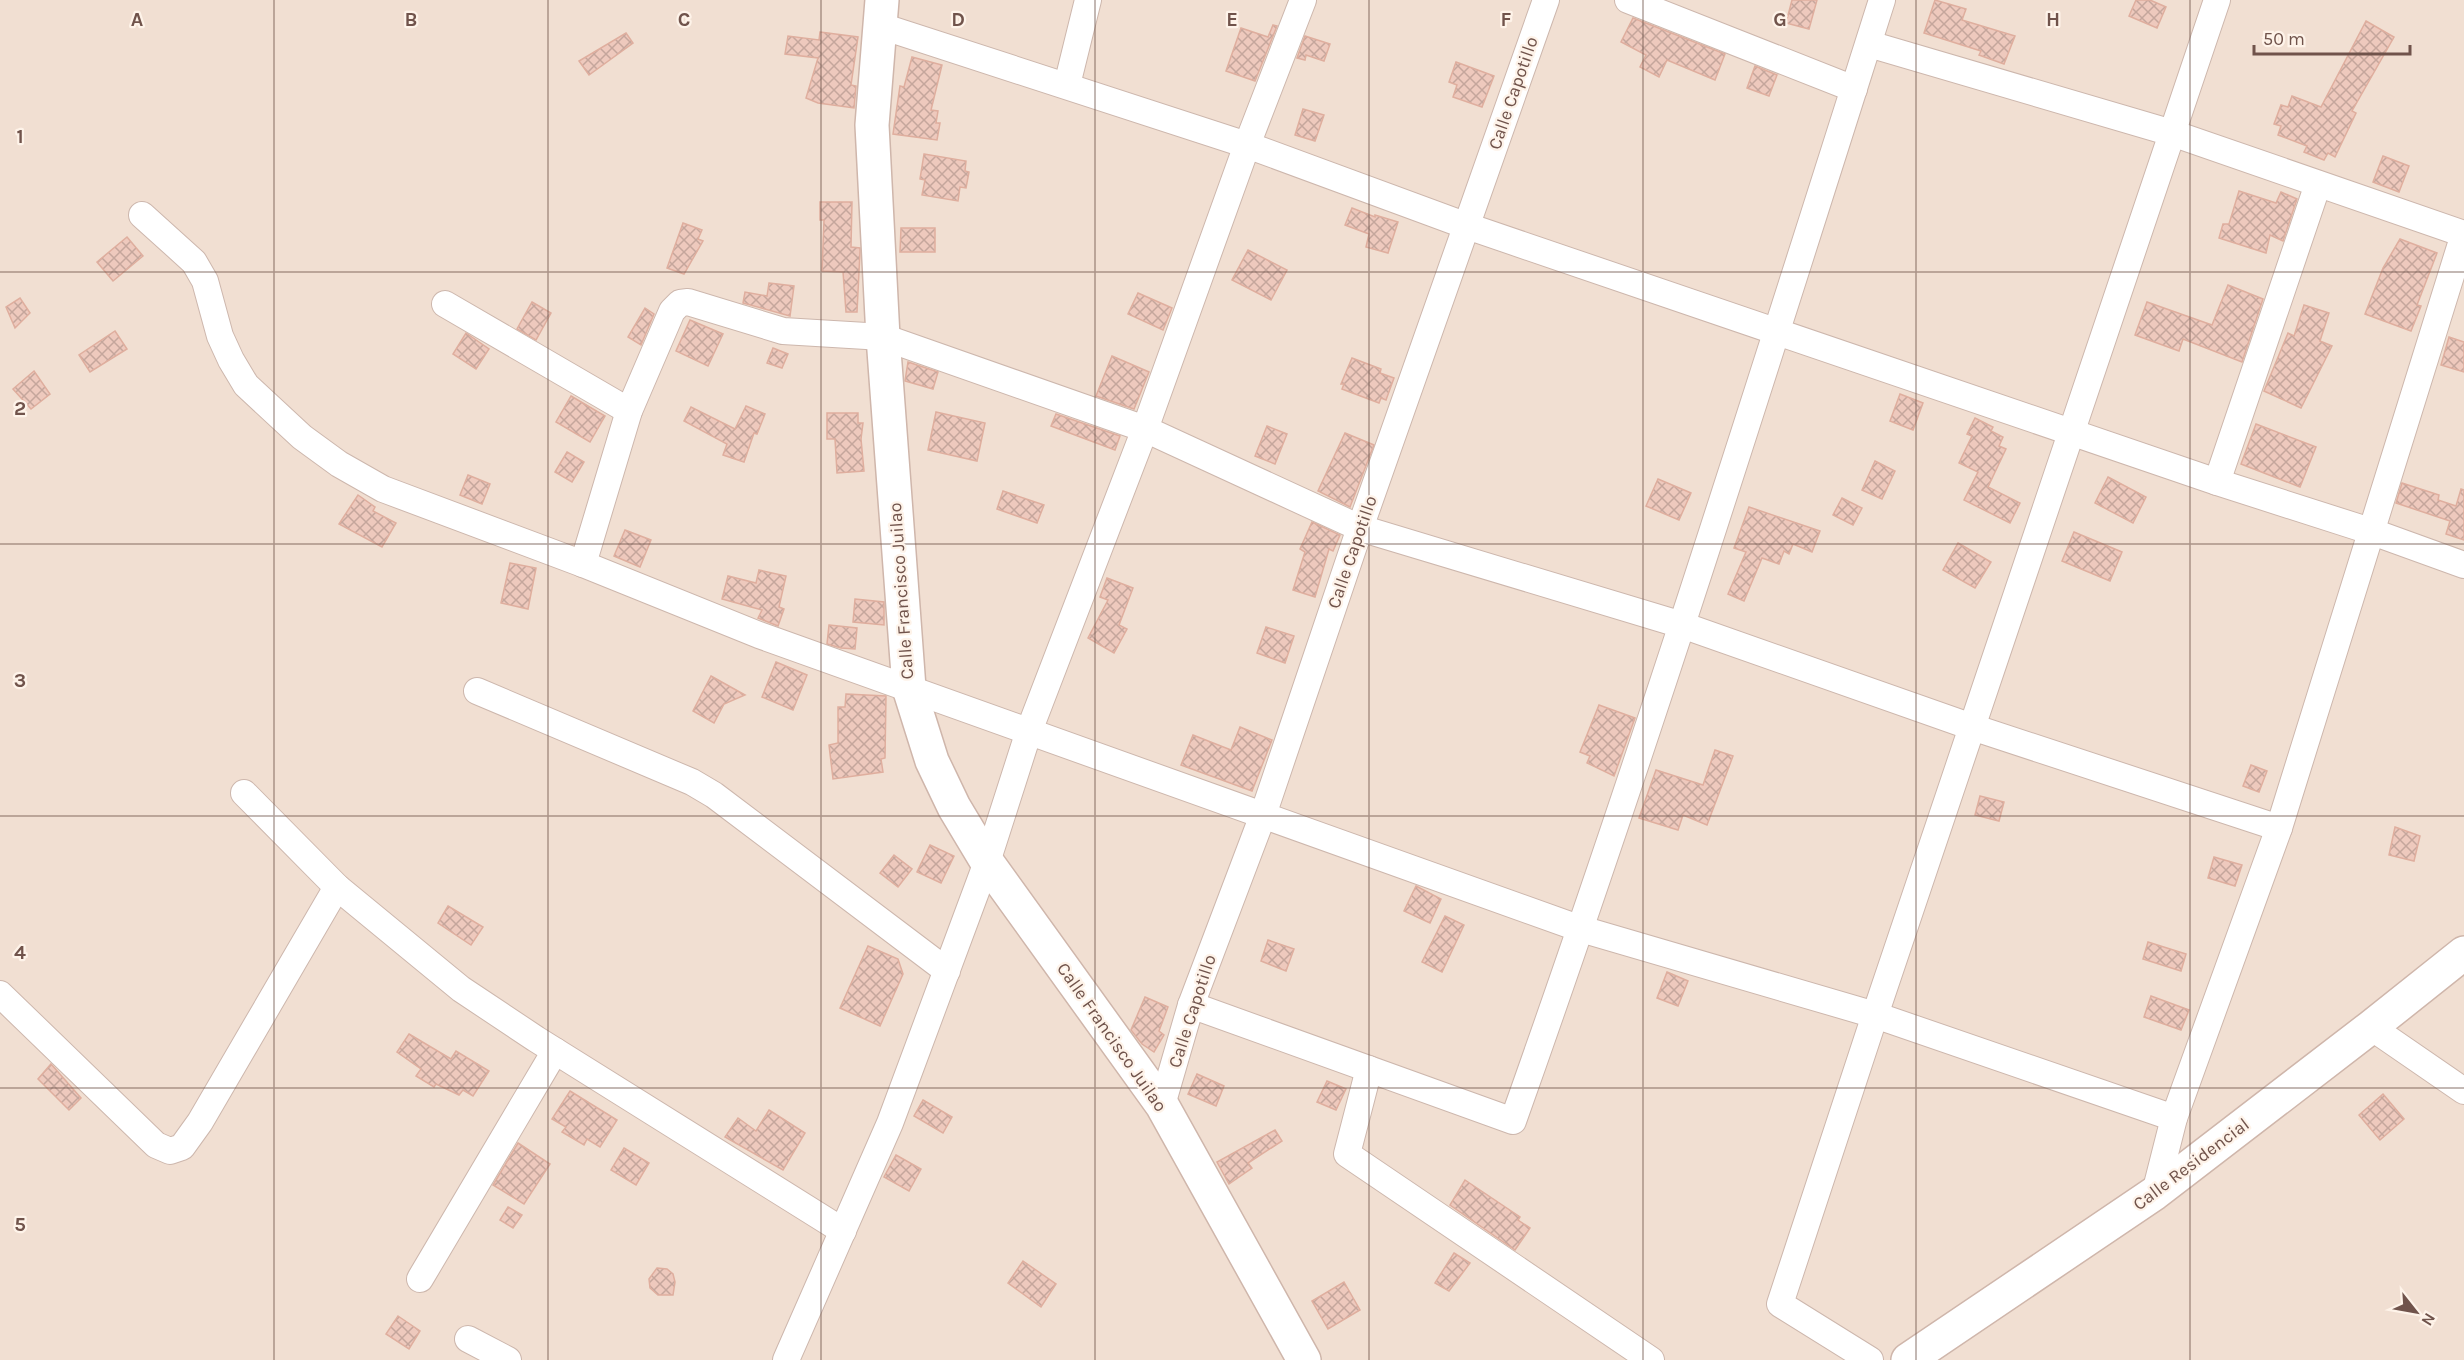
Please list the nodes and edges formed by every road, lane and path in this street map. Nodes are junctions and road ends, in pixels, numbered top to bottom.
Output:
1 (1088, 0) edge
2 (1303, 0) edge
3 (1546, 0) edge
4 (1628, 0) edge
5 (2217, 0) edge
6 (1879, 1) edge
7 (882, 13) edge
8 (1869, 44) junction
9 (1067, 85) junction
10 (1854, 89) junction
11 (2172, 133) junction
12 (1247, 145) junction
13 (2318, 184) junction
14 (142, 215) dead end
15 (1467, 226) junction
16 (2464, 234) edge
17 (445, 304) dead end
18 (1778, 330) junction
19 (883, 337) junction
20 (629, 411) junction
21 (1145, 429) junction
22 (2071, 432) junction
23 (2217, 482) junction
24 (1359, 528) junction
25 (2370, 531) junction
26 (583, 564) junction
27 (2464, 565) edge
28 (1682, 625) junction
29 (909, 688) junction
30 (477, 691) dead end
31 (1972, 727) junction
32 (1029, 731) junction
33 (244, 794) dead end
34 (1263, 814) junction
35 (2279, 828) junction
36 (987, 862) junction
37 (337, 887) junction
38 (1581, 928) junction
39 (2464, 953) edge
40 (948, 971) junction
41 (0, 994) edge
42 (1191, 1005) junction
43 (1875, 1015) junction
44 (2371, 1028) junction
45 (555, 1051) junction
46 (1369, 1069) junction
47 (2464, 1091) edge
48 (1162, 1105) junction
49 (2174, 1118) junction
50 (2155, 1192) junction
51 (843, 1231) junction
52 (420, 1279) dead end
53 (468, 1339) dead end
54 (508, 1360) edge
55 (786, 1360) edge
56 (1304, 1360) edge
57 (1651, 1360) edge
58 (1870, 1360) edge
59 (1908, 1360) edge

1 - 9 street
2 - 12 street
3 - 15 street, Calle Capotillo
4 - 10 street
5 - 11 street
6 - 8 street
7 - 9 street
7 - 19 street, Calle Francisco Juilao
8 - 10 street
8 - 11 street
9 - 12 street
10 - 18 street
11 - 13 street
11 - 22 street
12 - 15 street
12 - 21 street
13 - 16 street
13 - 23 street
14 - 26 street
15 - 18 street
15 - 24 street, Calle Capotillo
16 - 25 street
17 - 20 street
18 - 22 street
18 - 28 street
19 - 20 street
19 - 21 street
19 - 29 street, Calle Francisco Juilao
20 - 26 street
21 - 24 street
21 - 32 street
22 - 23 street
22 - 31 street
23 - 25 street
24 - 28 street
24 - 34 street, Calle Capotillo
25 - 27 street
25 - 35 street
26 - 29 street
28 - 31 street
28 - 38 street
29 - 32 street
29 - 36 street, Calle Francisco Juilao
30 - 40 street
31 - 35 street
31 - 43 street
32 - 34 street
32 - 36 street
33 - 37 street
34 - 38 street
34 - 42 street, Calle Capotillo
35 - 49 street
36 - 40 street
36 - 48 street, Calle Francisco Juilao
37 - 41 street
37 - 45 street
38 - 43 street
38 - 46 street
39 - 44 street, Calle Residencial
40 - 51 street
42 - 46 street
42 - 48 street, Calle Capotillo
43 - 49 street
43 - 58 street
44 - 47 street
44 - 50 street, Calle Residencial
45 - 51 street
45 - 52 street
46 - 57 street
48 - 56 street, Calle Francisco Juilao
49 - 50 street
50 - 59 street, Calle Residencial
51 - 55 street
53 - 54 street

